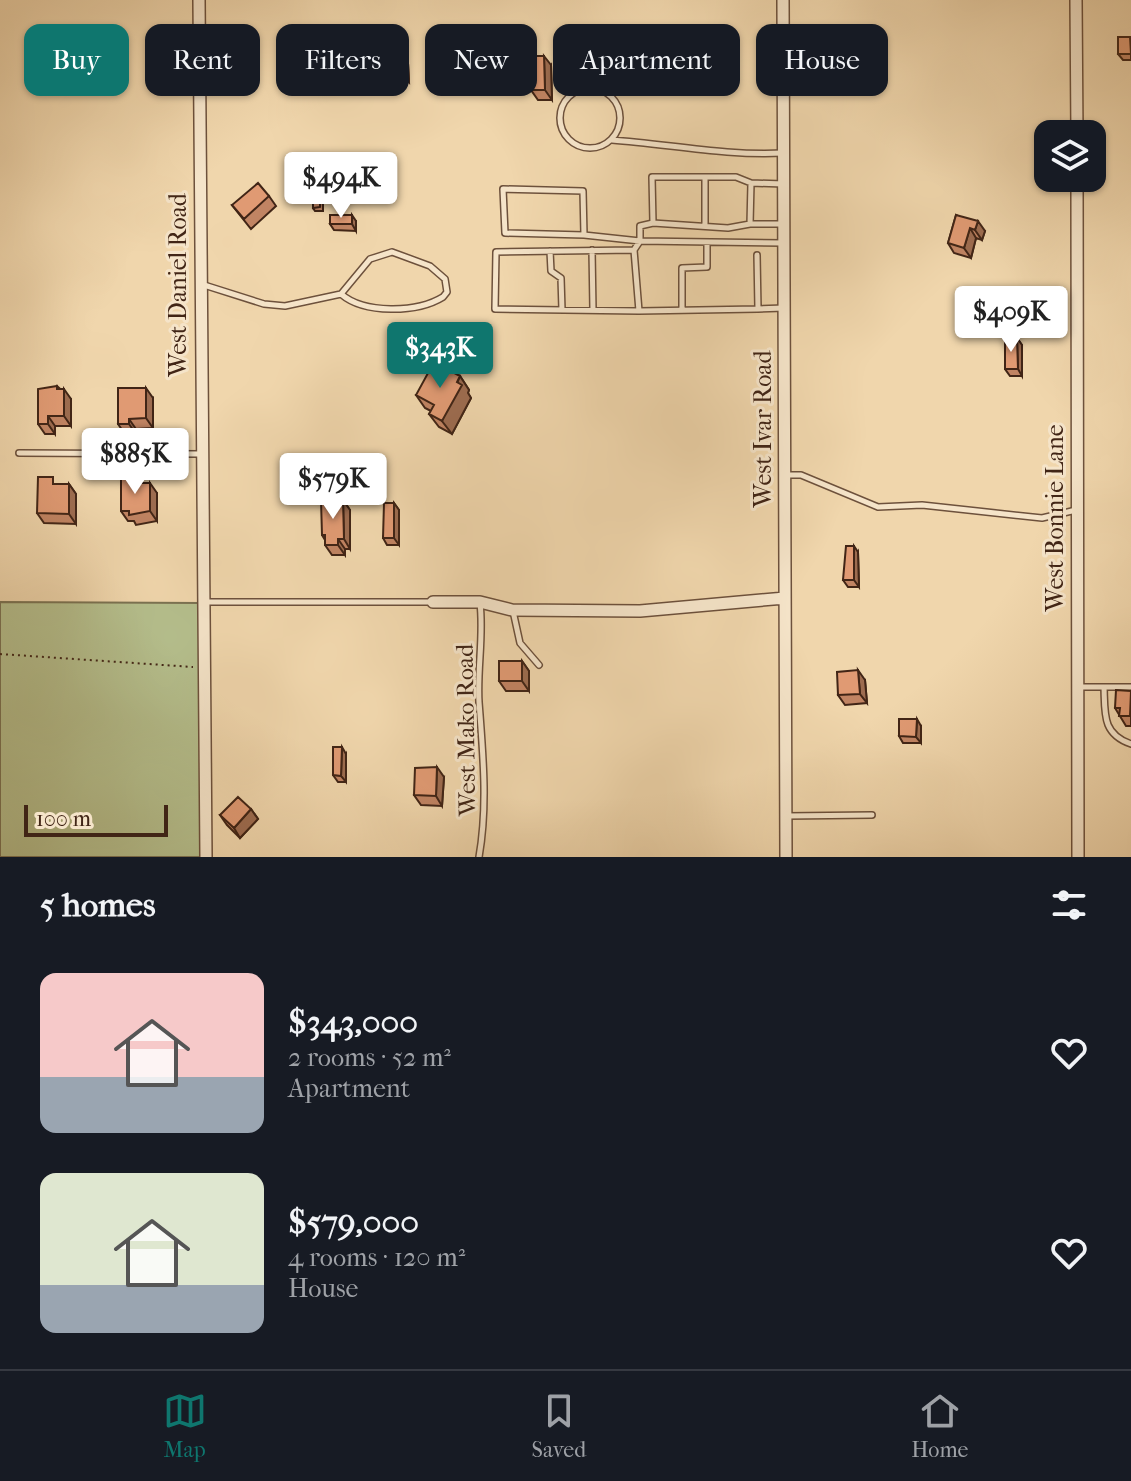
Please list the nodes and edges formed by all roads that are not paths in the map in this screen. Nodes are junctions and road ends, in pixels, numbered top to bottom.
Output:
1 (199, 0) edge
2 (783, 0) edge
3 (1076, 0) edge
4 (1077, 120) edge
5 (612, 140) junction
6 (784, 153) junction
7 (705, 177) junction
8 (751, 183) junction
9 (784, 184) junction
10 (1077, 192) edge
11 (653, 223) junction
12 (750, 224) junction
13 (784, 224) junction
14 (705, 226) junction
15 (584, 235) junction
16 (640, 241) junction
17 (707, 242) junction
18 (784, 243) junction
19 (592, 250) junction
20 (634, 250) junction
21 (550, 251) junction
22 (757, 255) dead end
23 (200, 284) junction
24 (341, 294) junction
25 (784, 308) junction
26 (758, 309) junction
27 (562, 310) junction
28 (593, 310) junction
29 (682, 310) junction
30 (639, 311) junction
31 (19, 453) dead end
32 (201, 454) junction
33 (785, 475) junction
34 (1077, 509) junction
35 (785, 598) junction
36 (206, 602) junction
37 (433, 602) joint
38 (480, 602) junction
39 (512, 610) junction
40 (539, 665) dead end
41 (1077, 687) junction
42 (1104, 687) junction
43 (1131, 687) edge
44 (1131, 744) edge
45 (872, 815) dead end
46 (786, 816) junction
47 (206, 857) edge
48 (479, 857) edge
49 (786, 857) edge
50 (1078, 857) edge

1 - 23 street, West Daniel Road
2 - 6 street, West Ivar Road
3 - 4 street
5 - 5 lane
5 - 6 lane
6 - 9 street, West Ivar Road
7 - 8 lane
7 - 11 lane
7 - 14 lane
8 - 9 lane
8 - 12 lane
9 - 13 street, West Ivar Road
10 - 34 street, West Bonnie Lane
11 - 14 lane
11 - 16 lane
12 - 13 lane
12 - 14 lane
13 - 18 street, West Ivar Road
15 - 15 lane
15 - 16 lane
16 - 17 lane
16 - 20 lane
17 - 18 lane
17 - 29 lane
18 - 25 street, West Ivar Road
19 - 20 lane
19 - 21 lane
19 - 28 lane
20 - 30 lane
21 - 27 lane
21 - 27 lane
22 - 26 lane
23 - 24 lane
23 - 32 street, West Daniel Road
24 - 24 lane
25 - 26 lane
25 - 33 street, West Ivar Road
26 - 29 lane
27 - 28 lane
28 - 30 lane
29 - 30 lane
31 - 32 lane
32 - 36 street, West Daniel Road
33 - 34 lane
33 - 35 street, West Ivar Road
34 - 41 street, West Bonnie Lane
35 - 39 street
35 - 46 street, West Ivar Road
36 - 37 lane
36 - 47 street, West Daniel Road
37 - 38 street
38 - 39 street
38 - 48 lane, West Mako Road
39 - 40 lane
41 - 42 lane
41 - 50 street, West Bonnie Lane
42 - 43 lane
42 - 44 lane
45 - 46 lane
46 - 49 street, West Ivar Road

